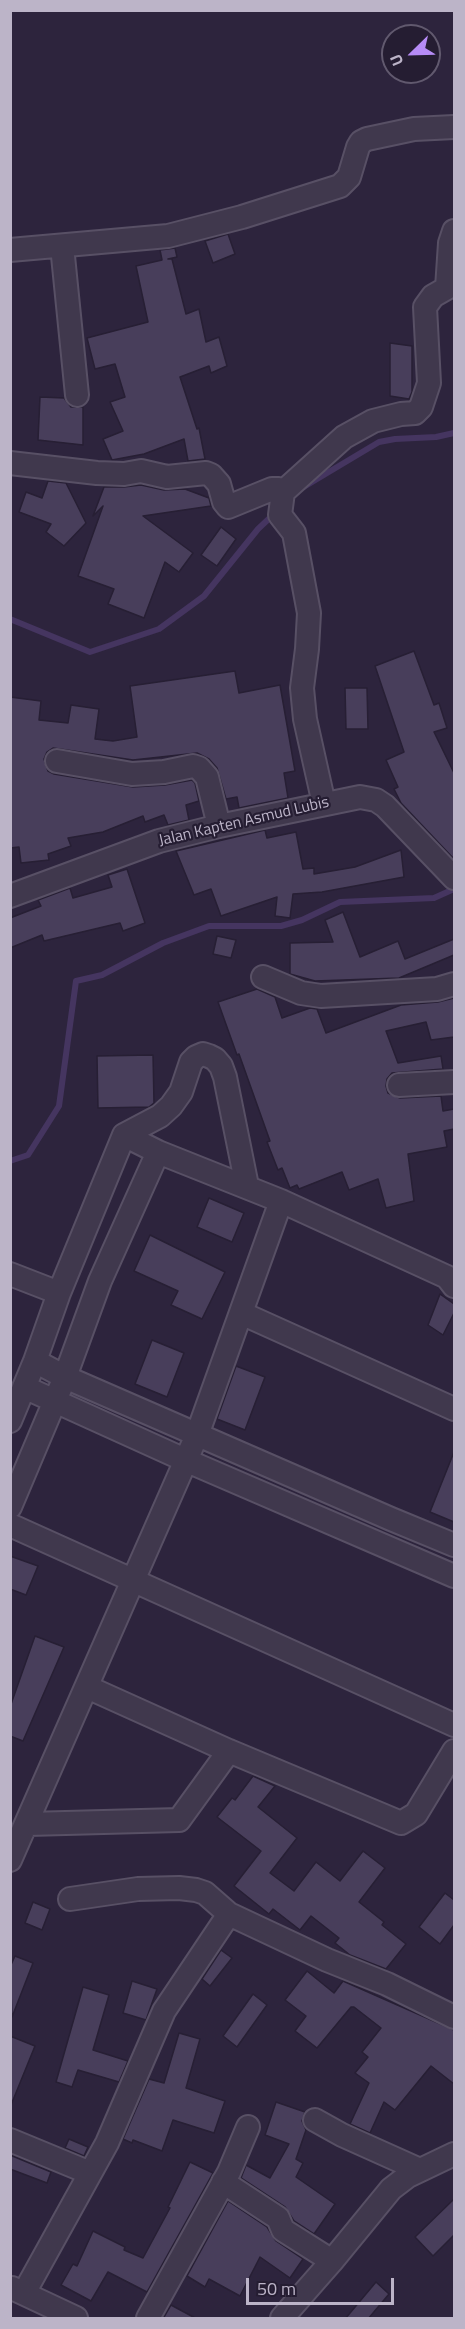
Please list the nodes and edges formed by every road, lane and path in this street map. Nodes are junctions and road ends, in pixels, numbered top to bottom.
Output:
1 (454, 127) edge
2 (454, 231) edge
3 (62, 246) junction
4 (10, 249) edge
5 (77, 395) dead end
6 (10, 463) edge
7 (282, 492) junction
8 (57, 761) dead end
9 (324, 804) junction
10 (219, 826) junction
11 (454, 878) edge
12 (10, 896) edge
13 (263, 977) dead end
14 (454, 984) edge
15 (454, 1082) edge
16 (399, 1085) dead end
17 (124, 1135) junction
18 (158, 1152) junction
19 (247, 1186) junction
20 (281, 1201) junction
21 (10, 1274) edge
22 (454, 1286) edge
23 (59, 1293) junction
24 (241, 1313) junction
25 (35, 1361) junction
26 (65, 1377) junction
27 (24, 1387) junction
28 (55, 1401) junction
29 (454, 1408) edge
30 (10, 1421) edge
31 (197, 1435) junction
32 (185, 1460) junction
33 (310, 1484) junction
34 (10, 1507) edge
35 (299, 1510) junction
36 (10, 1525) edge
37 (454, 1545) edge
38 (454, 1576) edge
39 (134, 1579) junction
40 (87, 1687) junction
41 (454, 1725) edge
42 (229, 1751) junction
43 (454, 1751) edge
44 (28, 1824) junction
45 (10, 1860) edge
46 (70, 1899) dead end
47 (229, 1914) junction
48 (454, 2017) edge
49 (315, 2120) dead end
50 (248, 2127) dead end
51 (10, 2140) edge
52 (454, 2154) edge
53 (420, 2170) junction
54 (90, 2174) junction
55 (223, 2182) junction
56 (332, 2261) junction
57 (17, 2290) edge
58 (76, 2319) edge
59 (148, 2319) edge
60 (282, 2319) edge

1 - 3 street
2 - 7 street
3 - 4 street
3 - 5 street
6 - 7 street
7 - 9 street
8 - 10 street
9 - 10 street, Jalan Kapten Asmud Lubis
9 - 11 street, Jalan Kapten Asmud Lubis
10 - 12 street, Jalan Kapten Asmud Lubis
13 - 14 street
15 - 16 street
17 - 18 street
17 - 19 street
17 - 23 street
18 - 19 street
18 - 26 street
19 - 20 street
20 - 22 street
20 - 24 street
21 - 23 street
23 - 25 street
24 - 29 street
24 - 31 street
25 - 26 street
25 - 27 street
26 - 28 street
26 - 31 street
27 - 28 street
27 - 30 street
28 - 32 street
28 - 34 street
31 - 32 street
31 - 33 street
32 - 35 street
32 - 39 street
33 - 35 street
33 - 37 street
35 - 38 street
36 - 39 street
39 - 40 street
39 - 41 street
40 - 42 street
40 - 44 street
42 - 43 street
42 - 44 street
44 - 45 street
46 - 47 street
47 - 48 street
47 - 54 street
49 - 53 street
50 - 55 street
51 - 54 street
52 - 53 street
53 - 56 street
54 - 57 street
55 - 56 street
55 - 59 street
56 - 60 street
57 - 58 street

